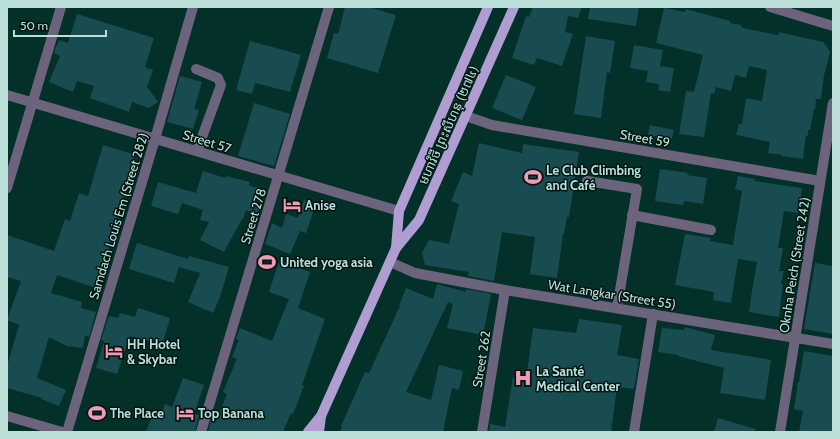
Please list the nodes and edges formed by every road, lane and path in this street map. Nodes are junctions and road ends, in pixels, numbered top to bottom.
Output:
1 (61, 7) edge
2 (192, 7) edge
3 (329, 7) edge
4 (488, 7) edge
5 (514, 7) edge
6 (770, 7) edge
7 (833, 26) edge
8 (196, 69) dead end
9 (7, 95) edge
10 (32, 102) junction
11 (833, 102) edge
12 (466, 116) junction
13 (154, 139) junction
14 (197, 152) junction
15 (278, 176) junction
16 (587, 181) dead end
17 (820, 181) junction
18 (7, 188) edge
19 (399, 211) junction
20 (632, 215) junction
21 (711, 230) dead end
22 (396, 248) junction
23 (390, 262) junction
24 (505, 290) junction
25 (617, 308) junction
26 (653, 314) junction
27 (795, 338) junction
28 (833, 344) edge
29 (7, 416) edge
30 (321, 416) junction
31 (62, 432) edge
32 (67, 432) edge
33 (202, 432) edge
34 (308, 432) edge
35 (319, 432) edge
36 (482, 432) edge
37 (634, 432) edge
38 (780, 432) edge

1 - 10 street
2 - 13 street, Samdach Louis Em (Street 282)
3 - 15 street, Street 278
4 - 19 main road, មហាវិថី ព្រះសីហនុ (២៧៤)
5 - 12 main road, មហាវិថី ព្រះសីហនុ (២៧៤)
6 - 7 street
8 - 14 street
9 - 10 street, Street 57
10 - 13 street, Street 57
10 - 18 street
11 - 17 street, Oknha Peich (Street 242)
12 - 17 street, Street 59
12 - 22 main road, មហាវិថី ព្រះសីហនុ (២៧៤)
13 - 14 street, Street 57
13 - 32 street, Samdach Louis Em (Street 282)
14 - 15 street, Street 57
15 - 19 street, Street 57
15 - 33 street, Street 278
16 - 20 street
17 - 27 street, Oknha Peich (Street 242)
19 - 22 main road, មហាវិថី ព្រះសីហនុ (២៧៤)
20 - 21 street
20 - 25 street
22 - 23 main road, មហាវិថី ព្រះសីហនុ (២៧៤)
23 - 24 street, Wat Langkar (Street 55)
23 - 30 main road, មហាវិថី ព្រះសីហនុ (២៧៤)
24 - 25 street, Wat Langkar (Street 55)
24 - 36 street, Street 262
25 - 26 street, Wat Langkar (Street 55)
26 - 27 street, Wat Langkar (Street 55)
26 - 37 street
27 - 28 street, Wat Langkar (Street 55)
27 - 38 street, Oknha Peich (Street 242)
29 - 31 street
30 - 34 main road, មហាវិថី ព្រះសីហនុ (២៧៤)
30 - 35 main road, មហាវិថី ព្រះសីហនុ (២៧៤)

